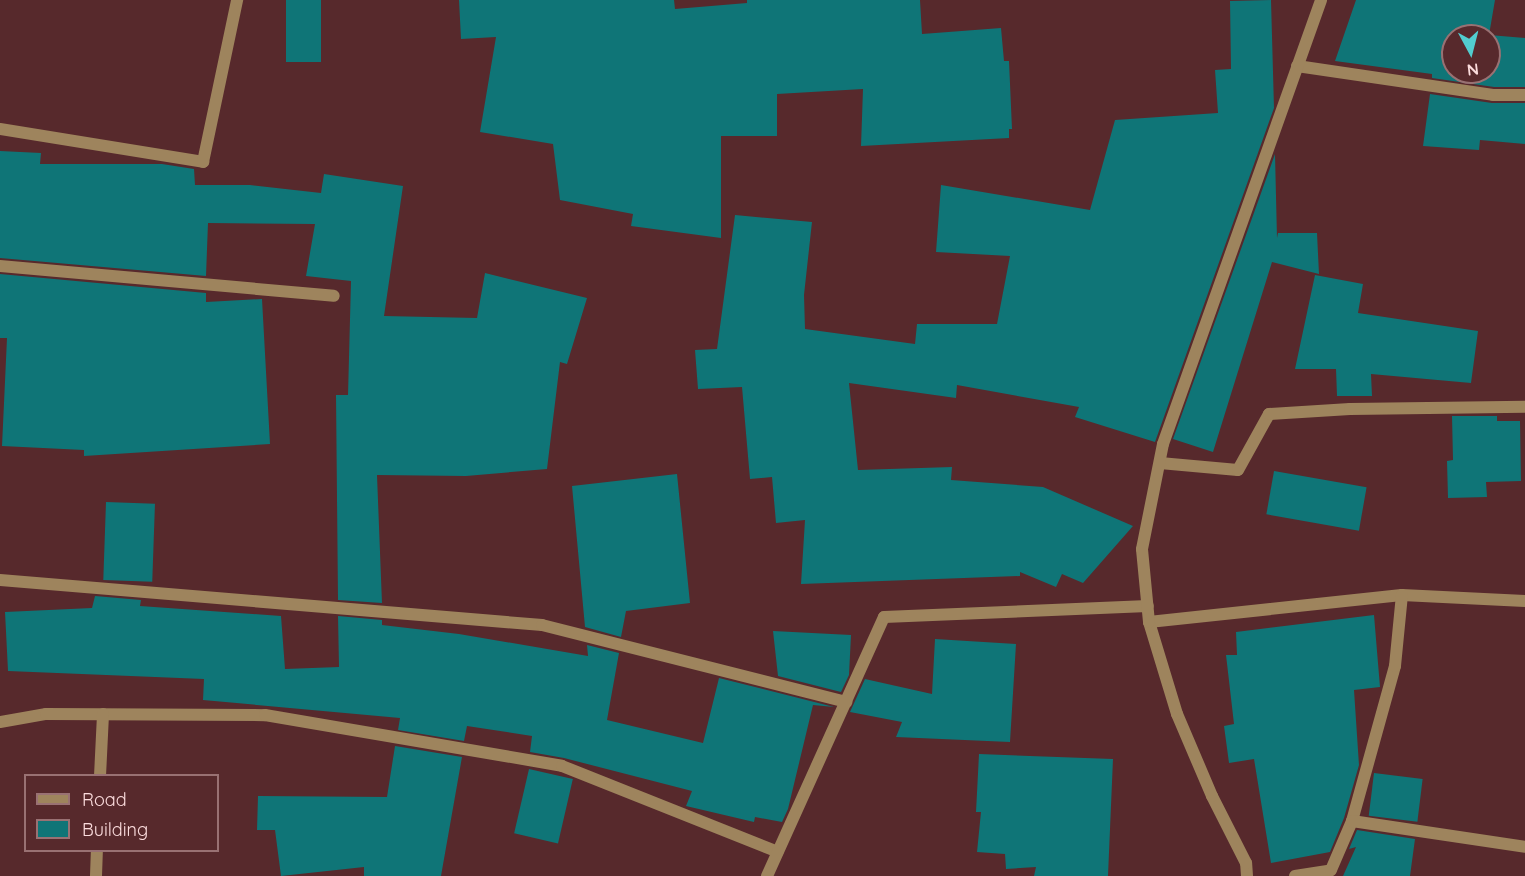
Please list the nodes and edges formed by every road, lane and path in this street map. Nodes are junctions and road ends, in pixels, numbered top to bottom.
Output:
1 (237, 0) edge
2 (1321, 0) edge
3 (1298, 66) junction
4 (1525, 94) edge
5 (0, 129) edge
6 (0, 266) edge
7 (334, 296) dead end
8 (1525, 407) edge
9 (1160, 463) junction
10 (0, 580) edge
11 (1402, 595) junction
12 (1525, 601) edge
13 (1148, 606) junction
14 (1149, 622) junction
15 (846, 702) junction
16 (103, 714) junction
17 (0, 722) edge
18 (100, 774) edge
19 (1352, 821) junction
20 (1525, 847) edge
21 (97, 852) edge
22 (777, 852) junction
23 (96, 876) edge
24 (767, 876) edge
25 (1247, 876) edge
26 (1295, 876) edge

1 - 5 street
2 - 3 street
3 - 4 street
3 - 9 street
6 - 7 street
8 - 9 street
9 - 13 street
10 - 15 street
11 - 12 street
11 - 14 street
11 - 19 street
13 - 14 street
13 - 15 street
14 - 25 street
15 - 22 street
16 - 17 street
16 - 18 street
16 - 22 street
19 - 20 street
19 - 26 street
21 - 23 street
22 - 24 street

